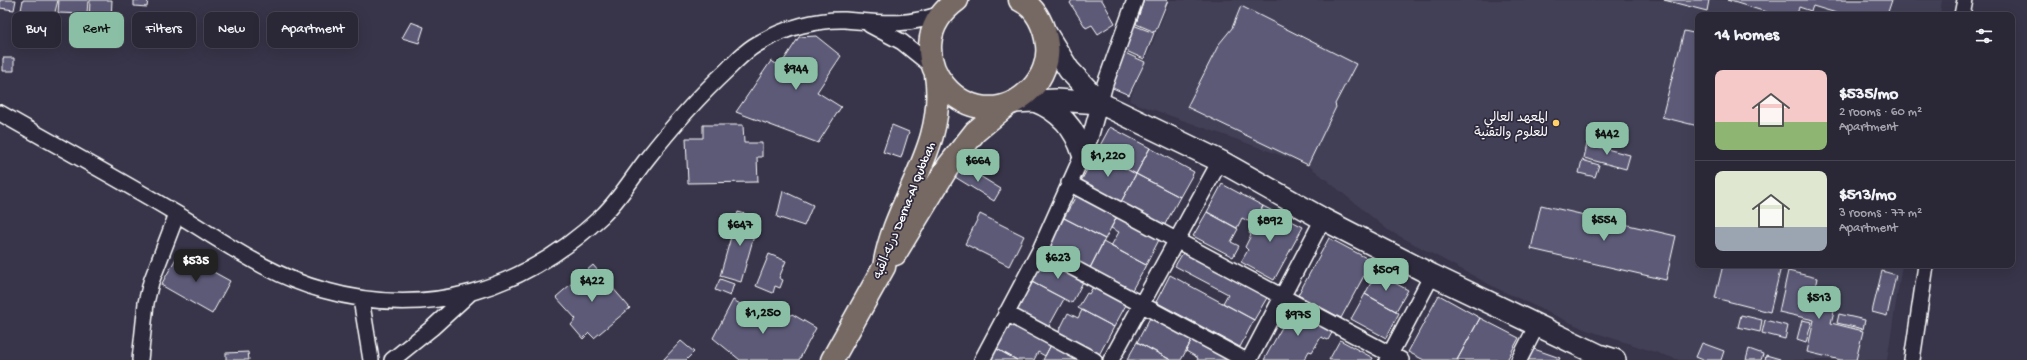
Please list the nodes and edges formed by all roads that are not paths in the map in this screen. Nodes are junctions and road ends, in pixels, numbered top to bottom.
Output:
1 (1135, 0) edge
2 (1965, 0) edge
3 (1022, 1) edge
4 (950, 7) edge
5 (1963, 12) edge
6 (868, 23) junction
7 (1046, 33) junction
8 (934, 71) junction
9 (1034, 101) junction
10 (1100, 103) junction
11 (1009, 104) junction
12 (0, 113) edge
13 (1083, 154) junction
14 (1220, 161) junction
15 (1069, 183) junction
16 (177, 214) junction
17 (1323, 219) junction
18 (1177, 240) junction
19 (1040, 250) junction
20 (884, 267) junction
21 (1926, 268) edge
22 (1432, 274) junction
23 (469, 294) junction
24 (1283, 296) junction
25 (362, 298) junction
26 (1142, 304) junction
27 (1006, 313) junction
28 (1537, 325) junction
29 (1393, 358) edge
30 (1604, 358) edge
31 (140, 360) edge
32 (370, 360) edge
33 (392, 360) edge
34 (832, 360) edge
35 (982, 360) edge
36 (1094, 360) edge
37 (1111, 360) edge
38 (1245, 360) edge
39 (1249, 360) edge
40 (1519, 360) edge
41 (1912, 360) edge

1 - 10 street
2 - 5 street
3 - 7 main road
4 - 6 street
4 - 8 main road, درنه-القبه Derna-Al Qubbah
6 - 8 street
6 - 23 street
7 - 10 main road
7 - 11 main road
8 - 11 main road
8 - 20 main road, درنه-القبه Derna-Al Qubbah
9 - 10 main road
9 - 11 main road
9 - 13 main road
10 - 13 street
10 - 14 main road
11 - 20 main road
12 - 16 street
13 - 15 street
14 - 17 main road
14 - 18 street
15 - 18 street
15 - 19 street
16 - 25 street
16 - 31 street
17 - 22 main road
17 - 24 street
18 - 24 street
18 - 26 street
19 - 26 street
19 - 27 street
20 - 34 main road, درنه-القبه Derna-Al Qubbah
21 - 41 street
22 - 28 main road
22 - 29 street
23 - 25 street
23 - 33 street
24 - 29 street
24 - 39 street
25 - 32 street
26 - 37 street
26 - 38 street
27 - 35 street
27 - 36 street
28 - 30 main road
28 - 40 street

